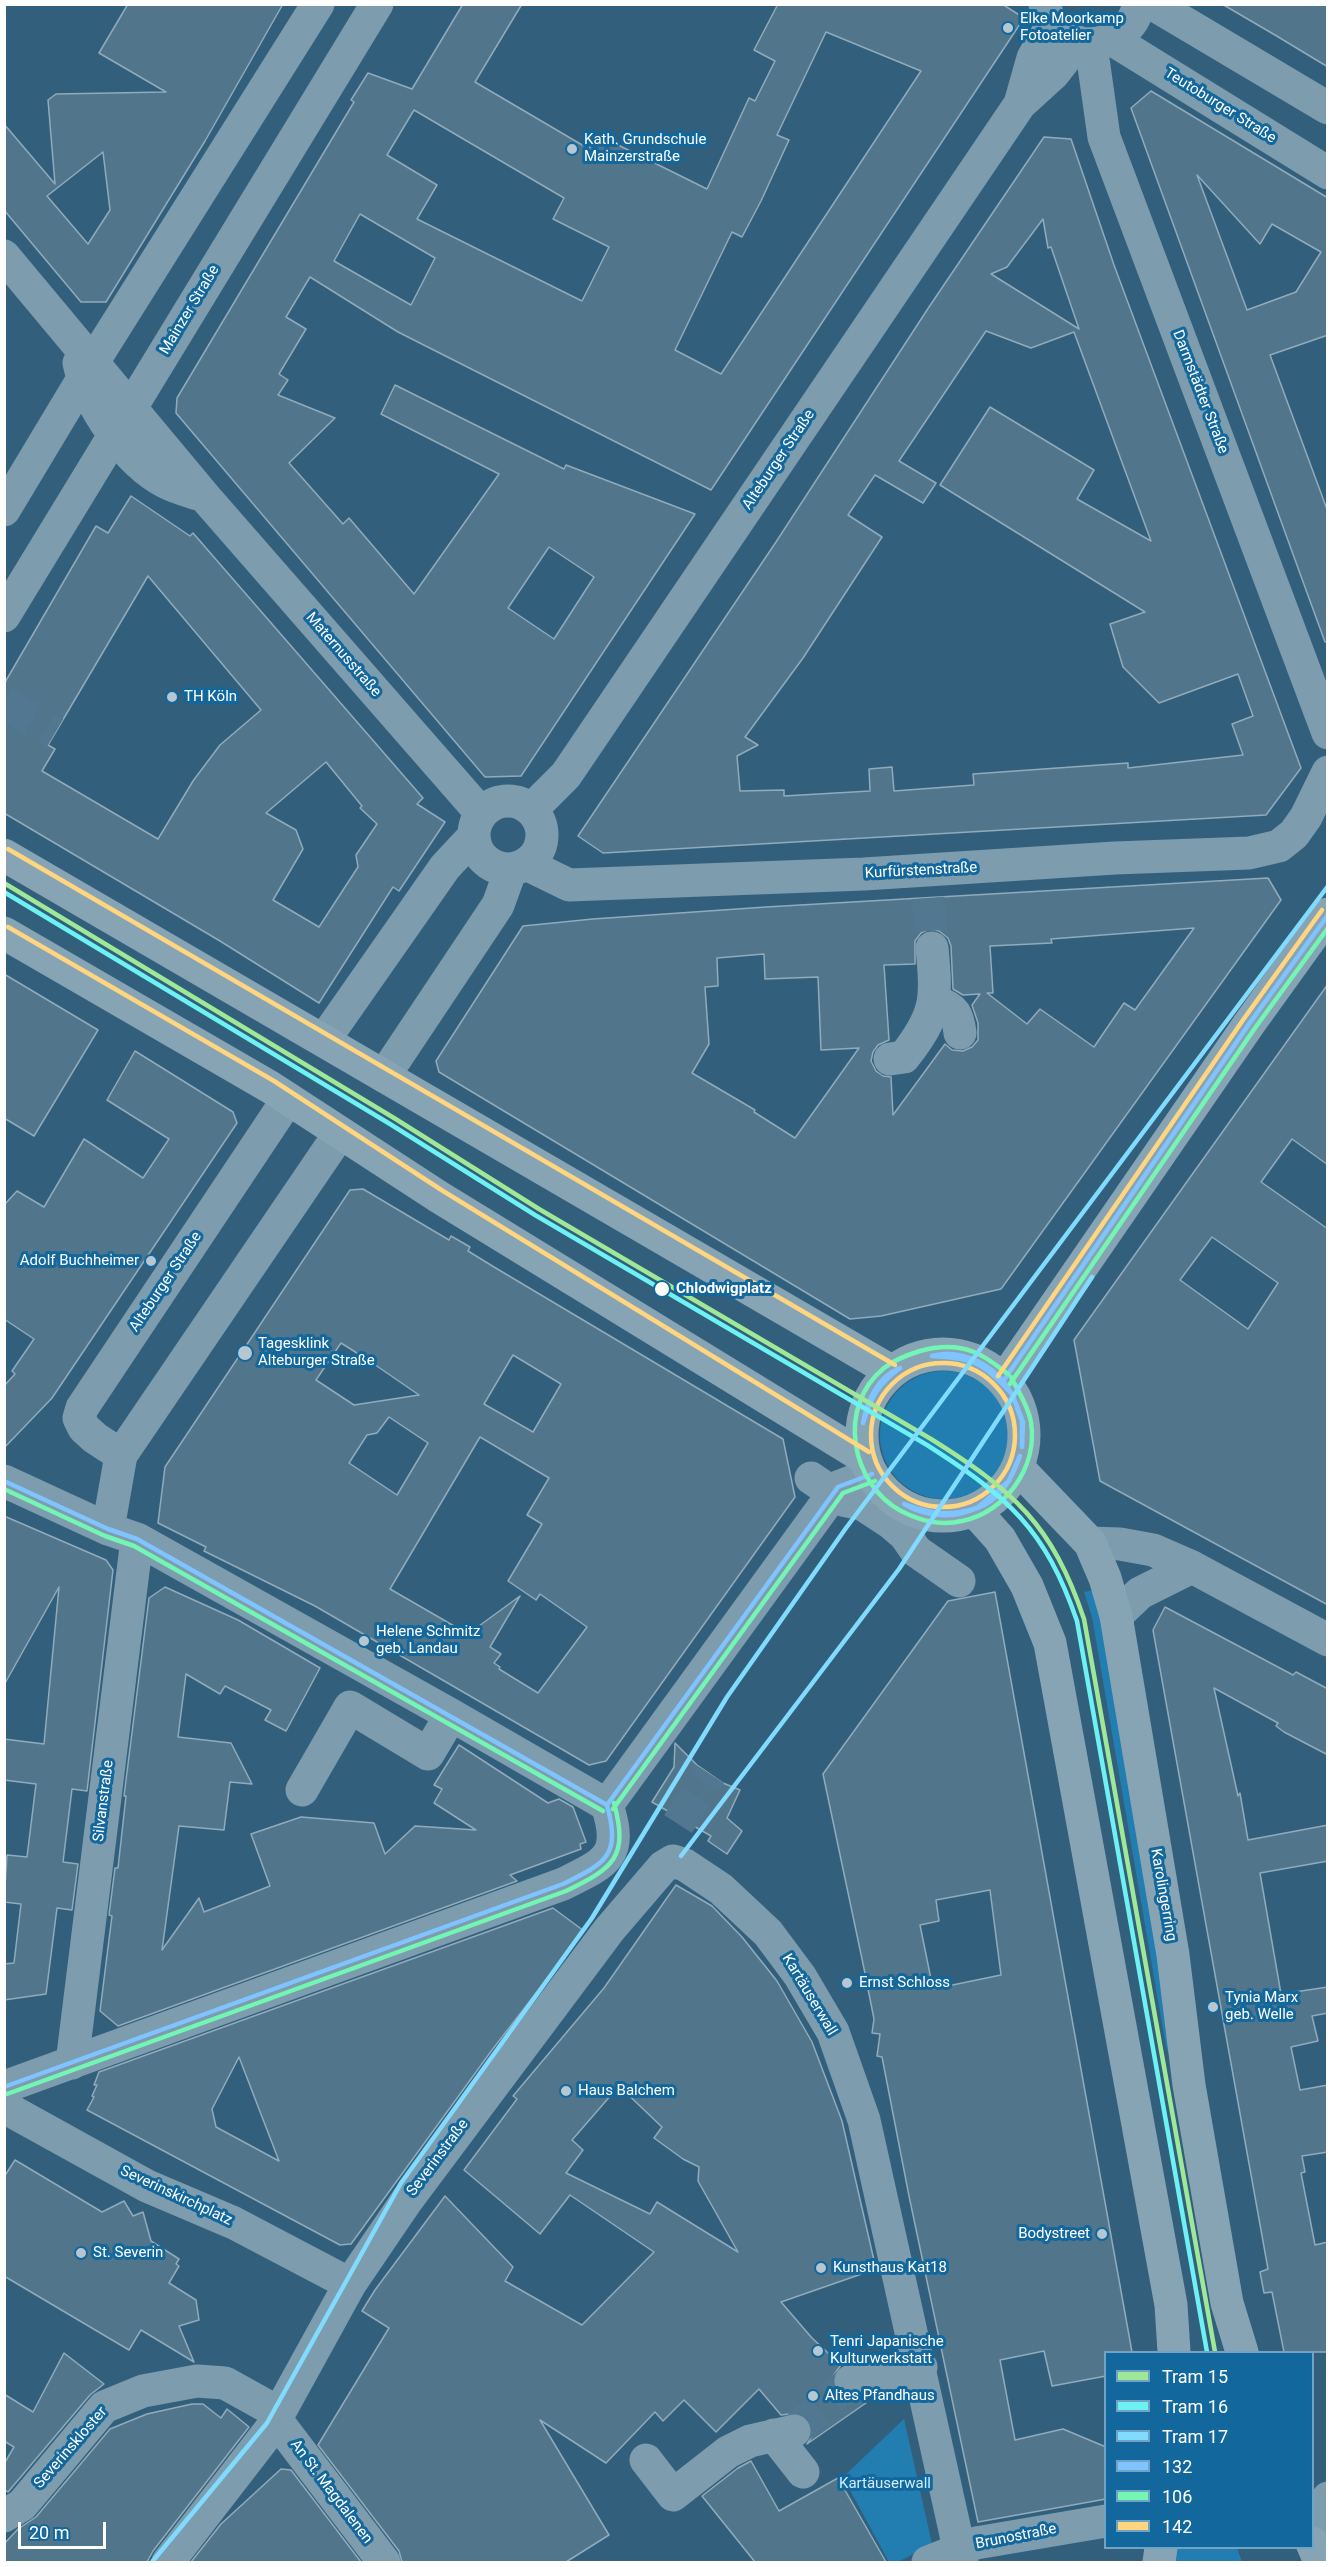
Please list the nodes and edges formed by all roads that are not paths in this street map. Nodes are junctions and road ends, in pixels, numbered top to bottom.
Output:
1 (318, 4) edge
2 (377, 4) edge
3 (1139, 4) edge
4 (1153, 4) edge
5 (1076, 31) edge
6 (1328, 108) edge
7 (1328, 173) edge
8 (4, 256) edge
9 (84, 362) junction
10 (131, 407) junction
11 (114, 435) junction
12 (205, 497) junction
13 (4, 510) edge
14 (4, 616) edge
15 (1328, 733) edge
16 (1328, 772) edge
17 (531, 810) junction
18 (477, 824) junction
19 (4, 855) edge
20 (519, 867) junction
21 (1328, 914) edge
22 (4, 933) edge
23 (932, 948) tunnel mouth
24 (937, 1003) dead end
25 (960, 1033) dead end
26 (324, 1041) junction
27 (890, 1059) dead end
28 (384, 1076) junction
29 (288, 1099) junction
30 (340, 1132) junction
31 (891, 1371) junction
32 (1004, 1380) junction
33 (121, 1455) junction
34 (868, 1466) junction
35 (1018, 1468) junction
36 (4, 1480) edge
37 (822, 1485) junction
38 (974, 1510) junction
39 (122, 1534) junction
40 (1090, 1543) junction
41 (1192, 1567) junction
42 (959, 1581) dead end
43 (1116, 1616) junction
44 (1328, 1640) edge
45 (451, 1714) junction
46 (302, 1790) dead end
47 (607, 1805) junction
48 (674, 1862) joint
49 (72, 2063) junction
50 (4, 2086) edge
51 (4, 2105) edge
52 (350, 2284) junction
53 (1174, 2351) edge
54 (1242, 2351) edge
55 (921, 2367) junction
56 (851, 2381) tunnel mouth
57 (278, 2417) junction
58 (646, 2460) dead end
59 (803, 2472) dead end
60 (1328, 2498) edge
61 (4, 2516) edge
62 (1104, 2521) edge
63 (1316, 2552) edge
64 (961, 2556) edge
65 (168, 2562) edge
66 (384, 2562) edge
67 (928, 2562) edge

1 - 9 street
2 - 10 street, Mainzer Straße
3 - 5 street, Alteburger Straße
4 - 6 street
5 - 7 street, Teutoburger Straße
5 - 15 street, Darmstädter Straße
5 - 17 street, Alteburger Straße
8 - 9 street, Maternusstraße
9 - 10 street, Maternusstraße
9 - 11 street, Maternusstraße
9 - 13 street
10 - 11 street, Mainzer Straße
10 - 12 street, Maternusstraße
11 - 12 street, Maternusstraße
11 - 14 street, Mainzer Straße
12 - 18 street, Maternusstraße
16 - 20 street, Kurfürstenstraße
17 - 18 street
17 - 20 street
18 - 20 street
18 - 26 street
19 - 26 main road
20 - 28 street
21 - 32 main road
22 - 29 main road
23 - 27 street
24 - 25 street
26 - 28 main road
28 - 31 main road
29 - 30 main road
29 - 33 street, Alteburger Straße
30 - 33 street
30 - 34 main road
31 - 32 main road
31 - 34 main road
32 - 35 main road
33 - 39 street
34 - 37 street
34 - 38 main road
35 - 38 main road
35 - 40 main road, Karolingerring
36 - 39 street
37 - 42 street
37 - 47 street
38 - 53 main road
39 - 45 street
39 - 49 street, Silvanstraße
40 - 41 street
40 - 43 main road, Karolingerring
41 - 43 street
41 - 44 street
43 - 54 main road, Karolingerring
45 - 46 street
45 - 47 street
47 - 49 street
48 - 52 street, Severinstraße
48 - 55 street, Kartäuserwall
49 - 50 street
51 - 52 street, Severinskirchplatz
52 - 57 street, Severinstraße
55 - 56 street
55 - 64 street, Kartäuserwall
57 - 61 street, Severinskloster
57 - 65 street, Severinstraße
57 - 66 street, An St. Magdalenen
58 - 59 street
60 - 63 street
62 - 64 street, Brunostraße
64 - 67 street, Brunostraße

